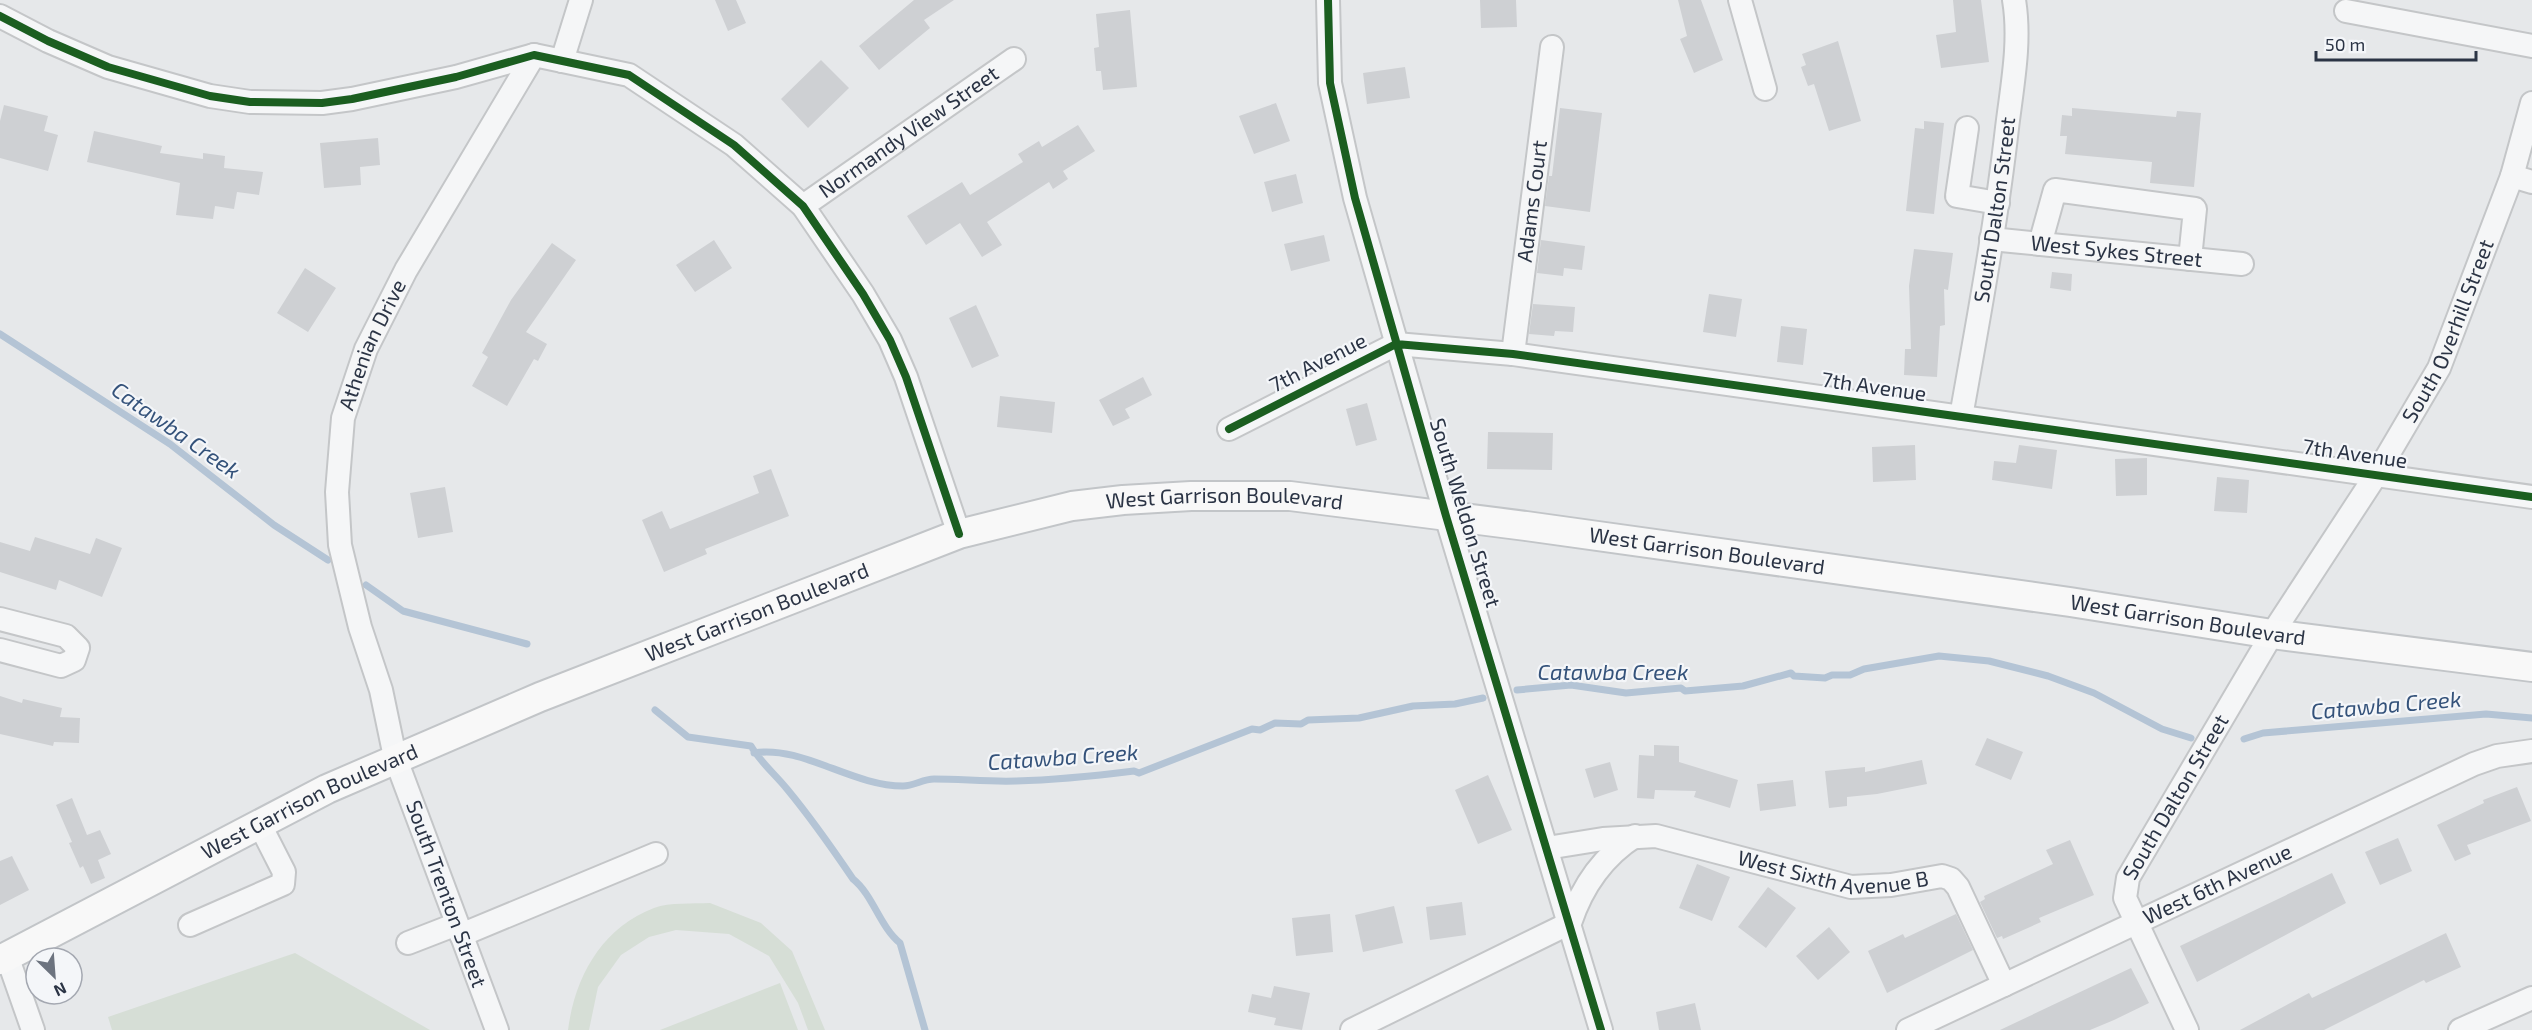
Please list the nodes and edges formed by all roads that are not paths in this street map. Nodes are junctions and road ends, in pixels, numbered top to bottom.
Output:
1 (581, 0) edge
2 (1328, 0) edge
3 (1740, 0) edge
4 (2014, 0) edge
5 (2346, 11) dead end
6 (0, 15) edge
7 (2532, 46) edge
8 (1552, 47) dead end
9 (534, 55) junction
10 (1014, 59) dead end
11 (562, 61) junction
12 (1765, 89) dead end
13 (2532, 103) edge
14 (1967, 128) dead end
15 (2522, 179) edge
16 (1998, 203) junction
17 (803, 206) junction
18 (1991, 239) junction
19 (2040, 244) junction
20 (2190, 259) junction
21 (2242, 264) dead end
22 (1396, 344) junction
23 (1513, 354) junction
24 (1961, 417) junction
25 (1229, 429) dead end
26 (2376, 475) junction
27 (2532, 497) edge
28 (1446, 516) junction
29 (959, 534) junction
30 (0, 619) edge
31 (2272, 634) junction
32 (0, 650) edge
33 (2532, 667) edge
34 (2532, 751) edge
35 (395, 757) junction
36 (259, 823) junction
37 (1636, 835) junction
38 (1547, 848) junction
39 (656, 854) dead end
40 (1570, 923) junction
41 (2135, 923) junction
42 (190, 925) dead end
43 (459, 930) junction
44 (408, 944) dead end
45 (4, 958) edge
46 (2004, 985) junction
47 (2532, 998) edge
48 (33, 1030) edge
49 (497, 1030) edge
50 (1352, 1030) edge
51 (1601, 1030) edge
52 (1908, 1030) edge
53 (2187, 1030) edge
54 (2460, 1030) edge

1 - 11 street
2 - 22 street, South Weldon Street
3 - 12 street
4 - 16 street, South Dalton Street
5 - 7 street
6 - 9 street
8 - 23 street, Adams Court
9 - 11 street
9 - 35 street, Athenian Drive
10 - 17 street, Normandy View Street
11 - 17 street
13 - 15 street, South Overhill Street
14 - 16 street
15 - 26 street, South Overhill Street
16 - 18 street, South Dalton Street
17 - 29 street
18 - 19 street, West Sykes Street
18 - 24 street, South Dalton Street
19 - 20 street, West Sykes Street
19 - 20 street
20 - 21 street, West Sykes Street
22 - 23 street, 7th Avenue
22 - 25 street, 7th Avenue
22 - 28 street, South Weldon Street
23 - 24 street, 7th Avenue
24 - 26 street, 7th Avenue
26 - 27 street, 7th Avenue
26 - 31 street, South Overhill Street
28 - 29 main road, West Garrison Boulevard
28 - 31 main road, West Garrison Boulevard
28 - 38 street, South Weldon Street
29 - 35 main road, West Garrison Boulevard
30 - 32 street
31 - 33 main road, West Garrison Boulevard
31 - 41 street, South Dalton Street
34 - 41 street, West 6th Avenue
35 - 36 main road, West Garrison Boulevard
35 - 43 street, South Trenton Street
36 - 42 street
36 - 45 main road, West Garrison Boulevard
37 - 38 street, West Sixth Avenue B
37 - 40 street
37 - 46 street, West Sixth Avenue B
38 - 40 street, South Weldon Street
39 - 43 street
40 - 50 street
40 - 51 street, South Weldon Street
41 - 46 street, West 6th Avenue
41 - 53 street, South Dalton Street
43 - 44 street
43 - 49 street, South Trenton Street
45 - 48 street
46 - 52 street, West 6th Avenue
47 - 54 street

